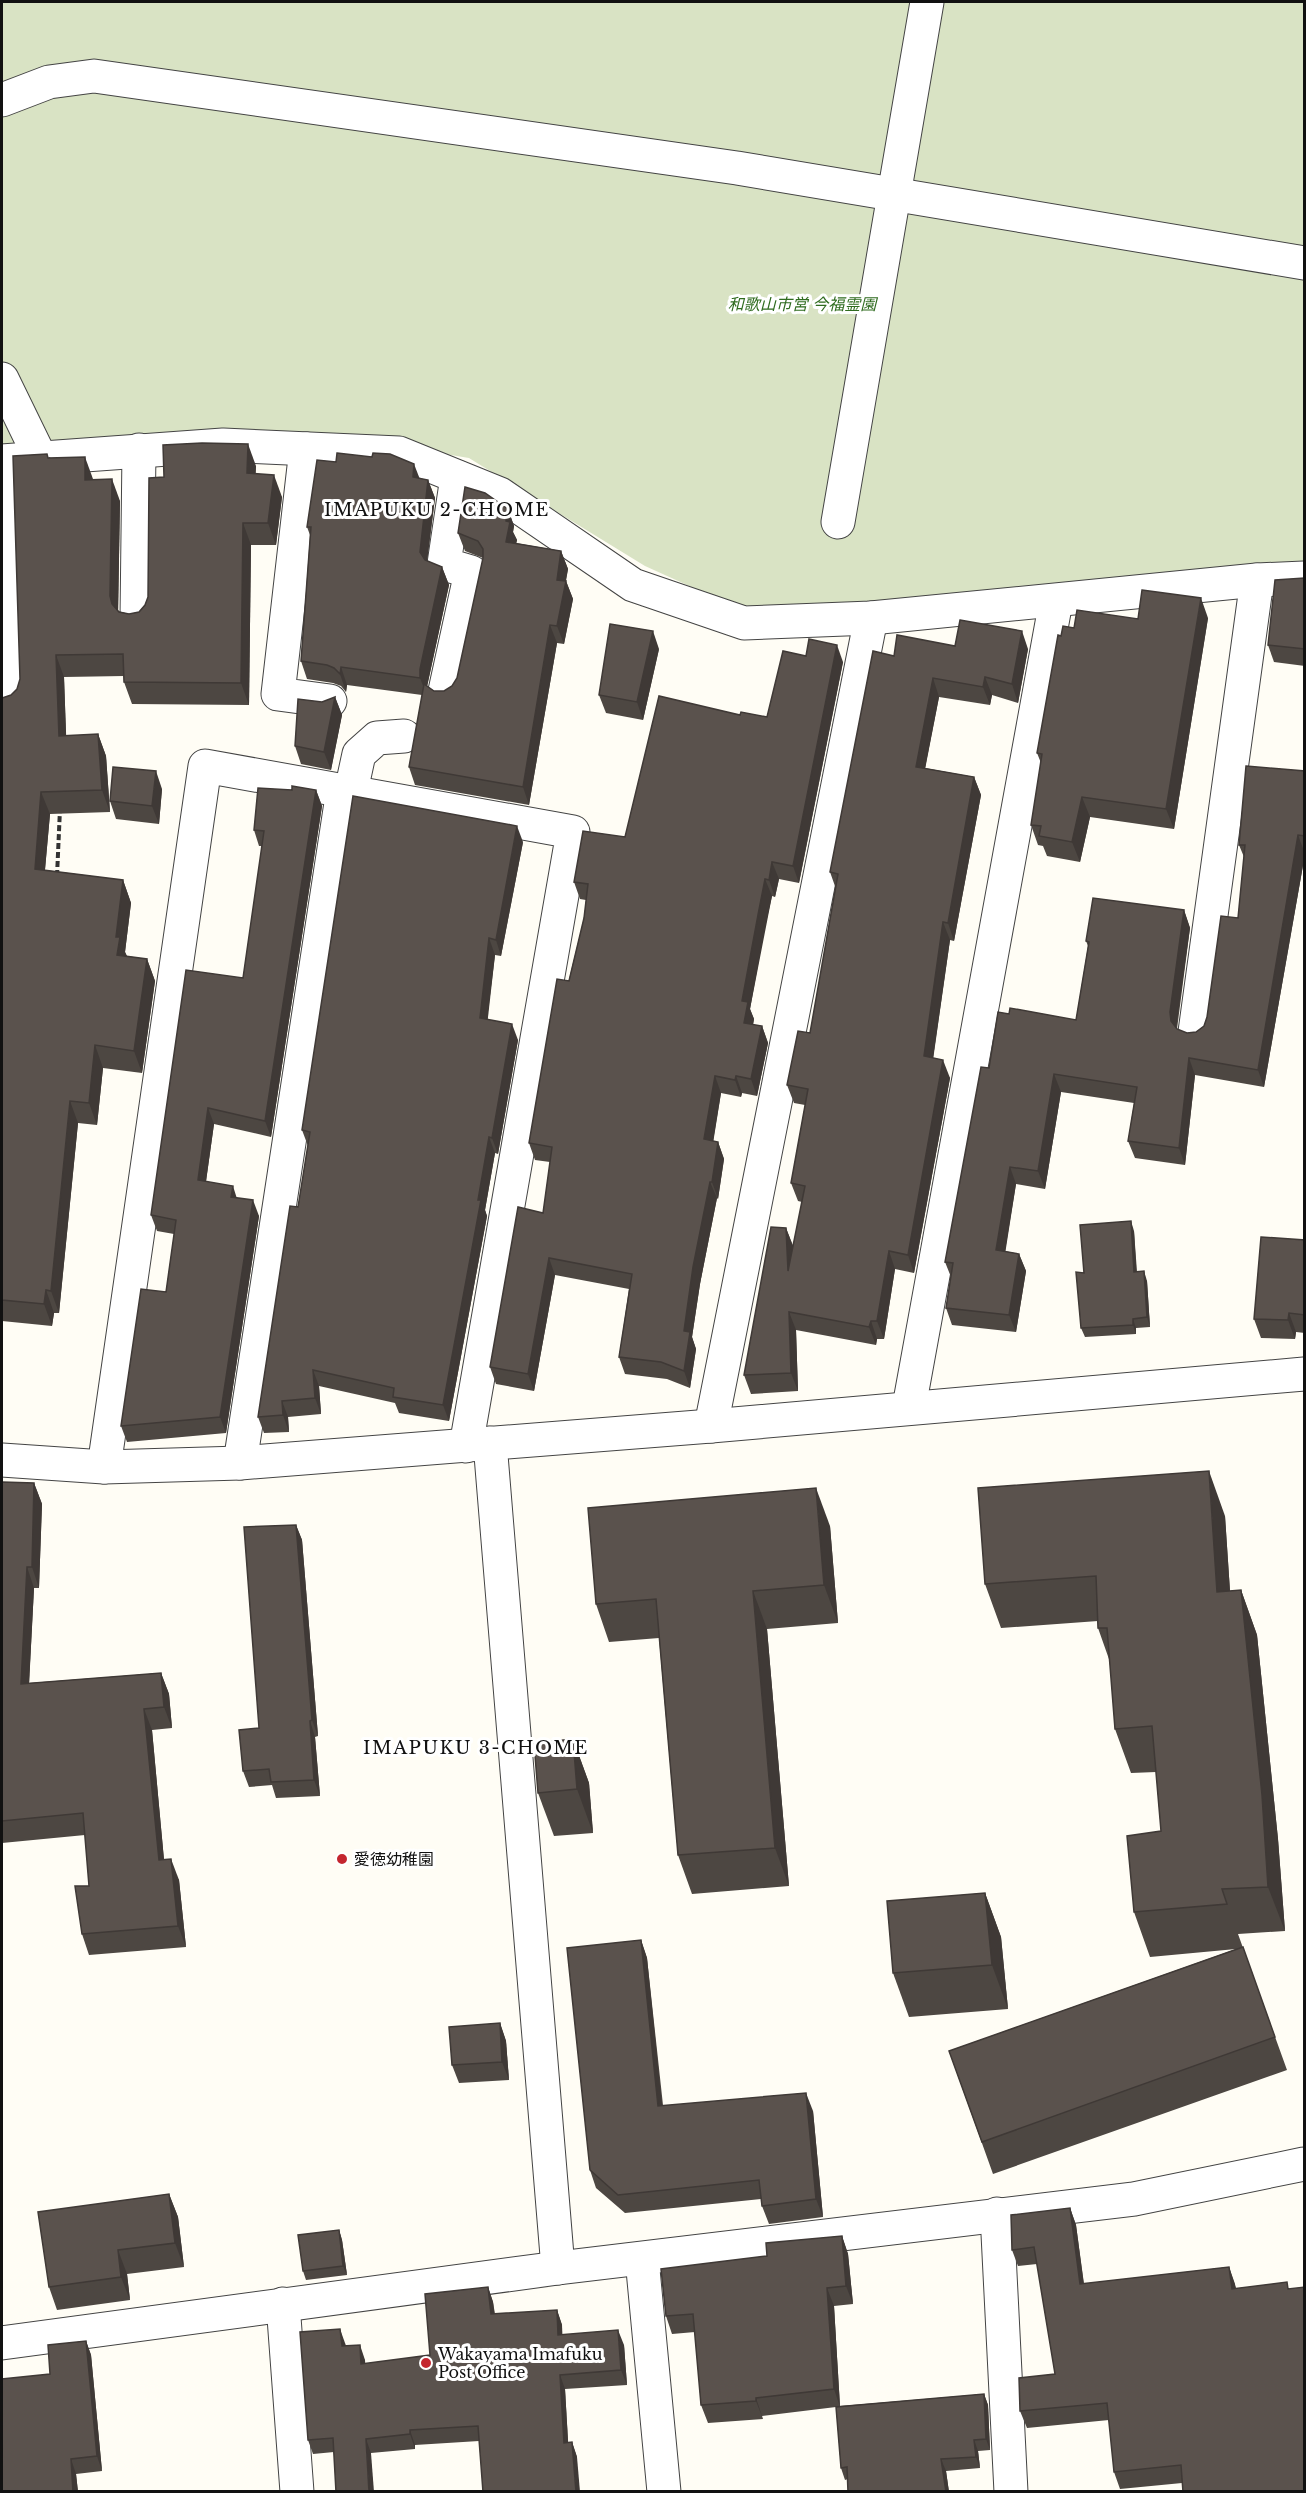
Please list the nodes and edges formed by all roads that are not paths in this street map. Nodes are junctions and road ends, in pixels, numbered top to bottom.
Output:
1 (927, 2) edge
2 (2, 100) edge
3 (894, 194) junction
4 (1305, 263) edge
5 (2, 379) edge
6 (139, 450) junction
7 (306, 450) junction
8 (40, 457) junction
9 (2, 461) edge
10 (458, 477) junction
11 (2, 487) edge
12 (837, 522) dead end
13 (1305, 578) edge
14 (1257, 580) junction
15 (1056, 601) junction
16 (137, 618) edge
17 (871, 618) junction
18 (446, 691) edge
19 (330, 701) edge
20 (9, 702) edge
21 (404, 736) dead end
22 (347, 790) junction
23 (1195, 1032) edge
24 (1305, 1374) edge
25 (909, 1407) junction
26 (711, 1426) junction
27 (478, 1444) junction
28 (2, 1460) edge
29 (240, 1463) junction
30 (104, 1467) junction
31 (1305, 2164) edge
32 (997, 2214) junction
33 (642, 2259) junction
34 (558, 2268) junction
35 (283, 2304) junction
36 (2, 2343) edge
37 (297, 2492) edge
38 (664, 2492) edge
39 (1011, 2492) edge

1 - 3 street
2 - 3 street
3 - 4 street
3 - 12 street
5 - 8 street
6 - 7 street
6 - 8 street
6 - 16 street
7 - 10 street
7 - 19 street
8 - 9 street
10 - 17 street
10 - 18 street
11 - 20 street
13 - 14 street
14 - 15 street
14 - 23 street
15 - 17 street
15 - 25 street
17 - 26 street
21 - 22 street
22 - 27 street
22 - 29 street
22 - 30 street
24 - 25 street
25 - 26 street
26 - 27 street
27 - 29 street
27 - 34 street
28 - 30 street
29 - 30 street
31 - 32 street
32 - 33 street
32 - 39 street
33 - 34 street
33 - 38 street
34 - 35 street
35 - 36 street
35 - 37 street

